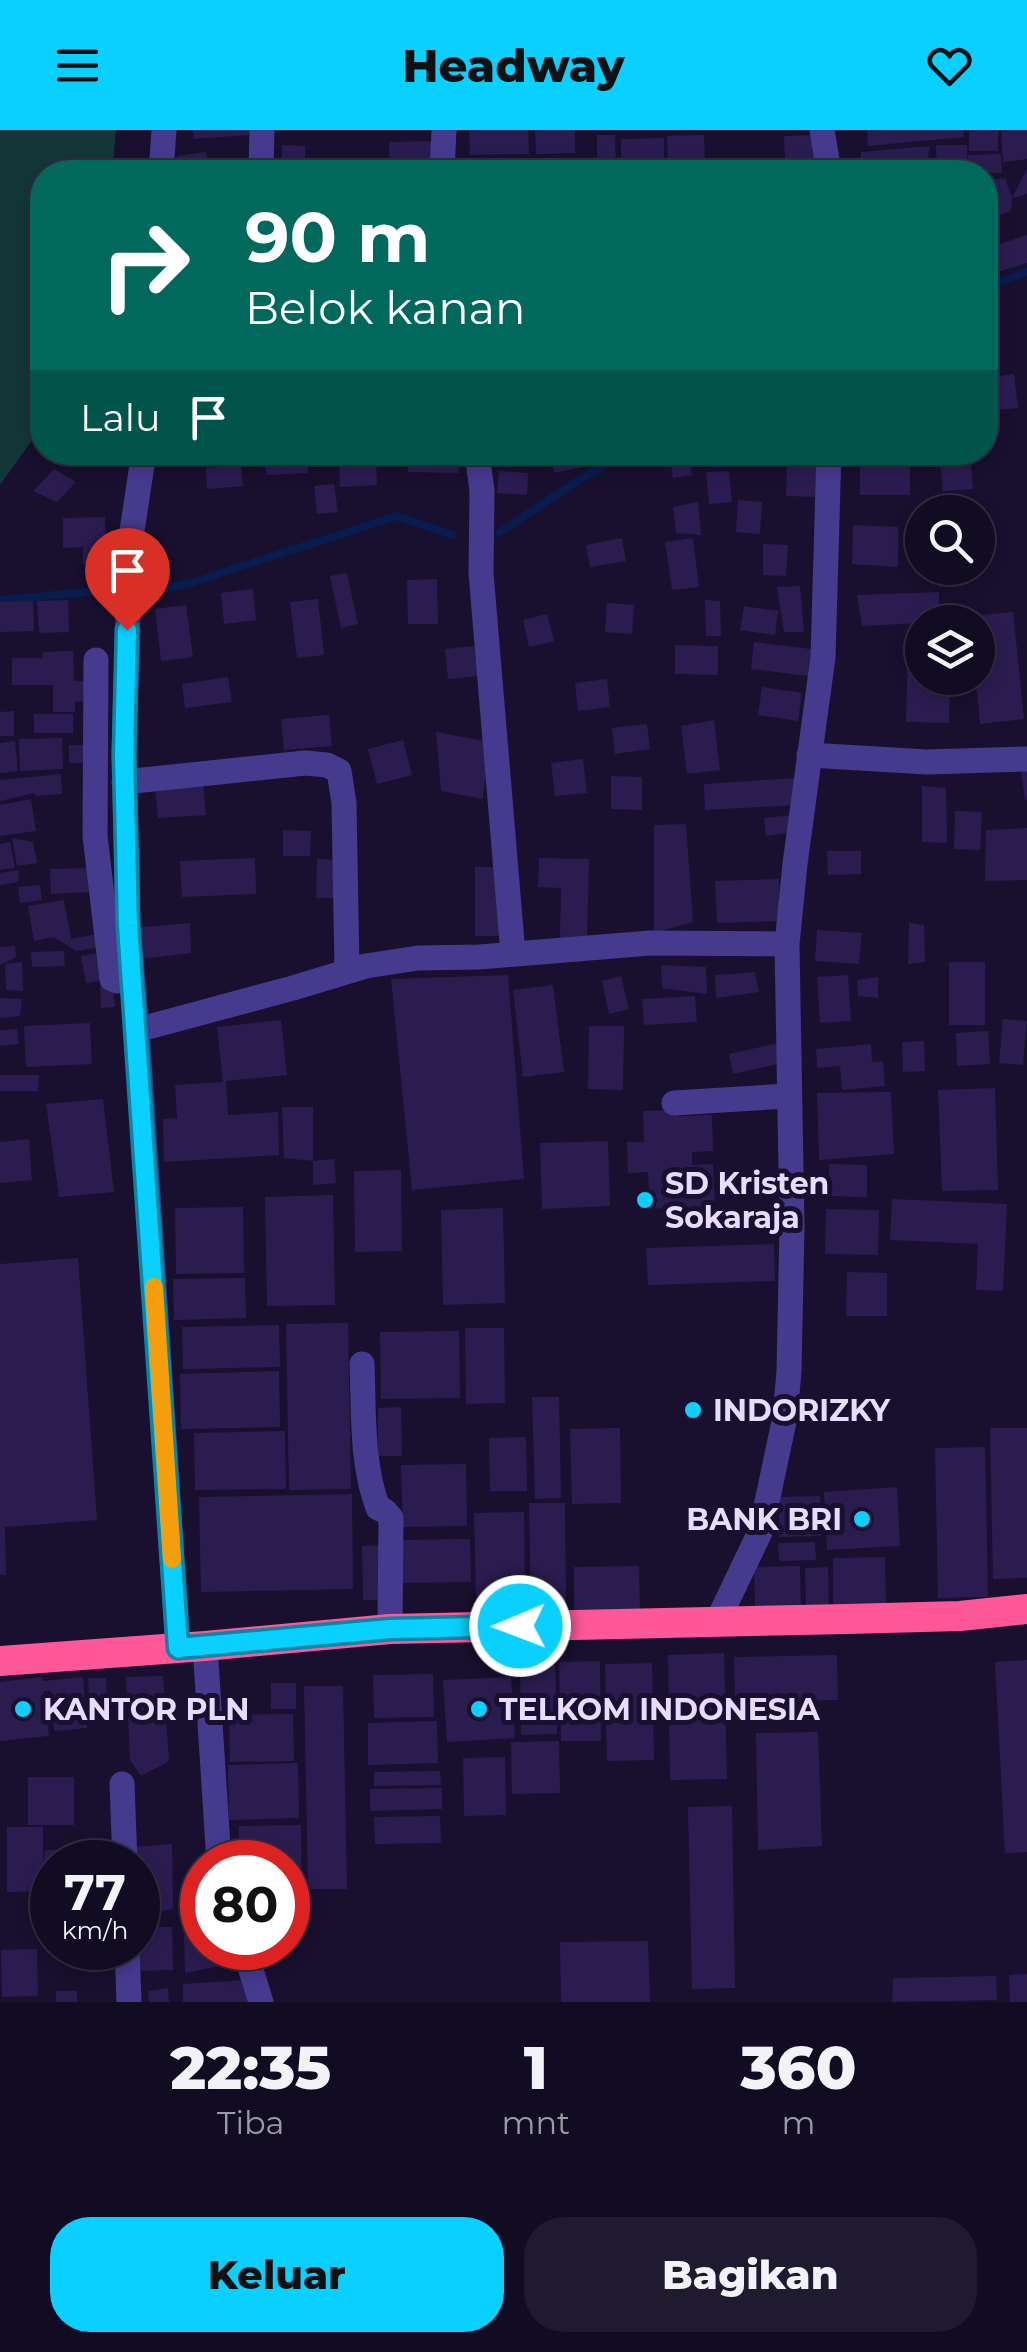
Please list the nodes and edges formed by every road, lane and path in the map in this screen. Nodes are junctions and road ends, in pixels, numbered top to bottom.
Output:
1 (164, 130) edge
2 (262, 130) edge
3 (444, 130) edge
4 (822, 130) edge
5 (162, 160) edge
6 (261, 160) edge
7 (443, 160) edge
8 (826, 160) edge
9 (142, 465) edge
10 (479, 465) edge
11 (830, 465) edge
12 (96, 660) dead end
13 (808, 755) junction
14 (1027, 759) edge
15 (124, 782) junction
16 (786, 944) junction
17 (513, 954) junction
18 (347, 971) junction
19 (131, 979) junction
20 (137, 1030) junction
21 (788, 1096) junction
22 (674, 1103) dead end
23 (362, 1364) dead end
24 (1027, 1609) edge
25 (716, 1622) junction
26 (390, 1629) junction
27 (192, 1647) junction
28 (0, 1661) edge
29 (122, 1784) dead end
30 (123, 1840) edge
31 (216, 1840) edge
32 (128, 1970) edge
33 (251, 1970) edge
34 (129, 2002) edge
35 (262, 2002) edge

1 - 5 street
2 - 6 street
3 - 7 street
4 - 8 street
9 - 15 street
10 - 17 street
11 - 13 street
12 - 19 street
13 - 14 street
13 - 16 street
15 - 18 street
15 - 19 street
16 - 17 street
16 - 21 street
17 - 18 street
18 - 20 street
19 - 20 street
20 - 27 street
21 - 22 street
21 - 25 street
23 - 26 street
24 - 25 highway
25 - 26 highway
26 - 27 highway
27 - 28 highway
27 - 31 street
29 - 30 street
32 - 34 street
33 - 35 street

